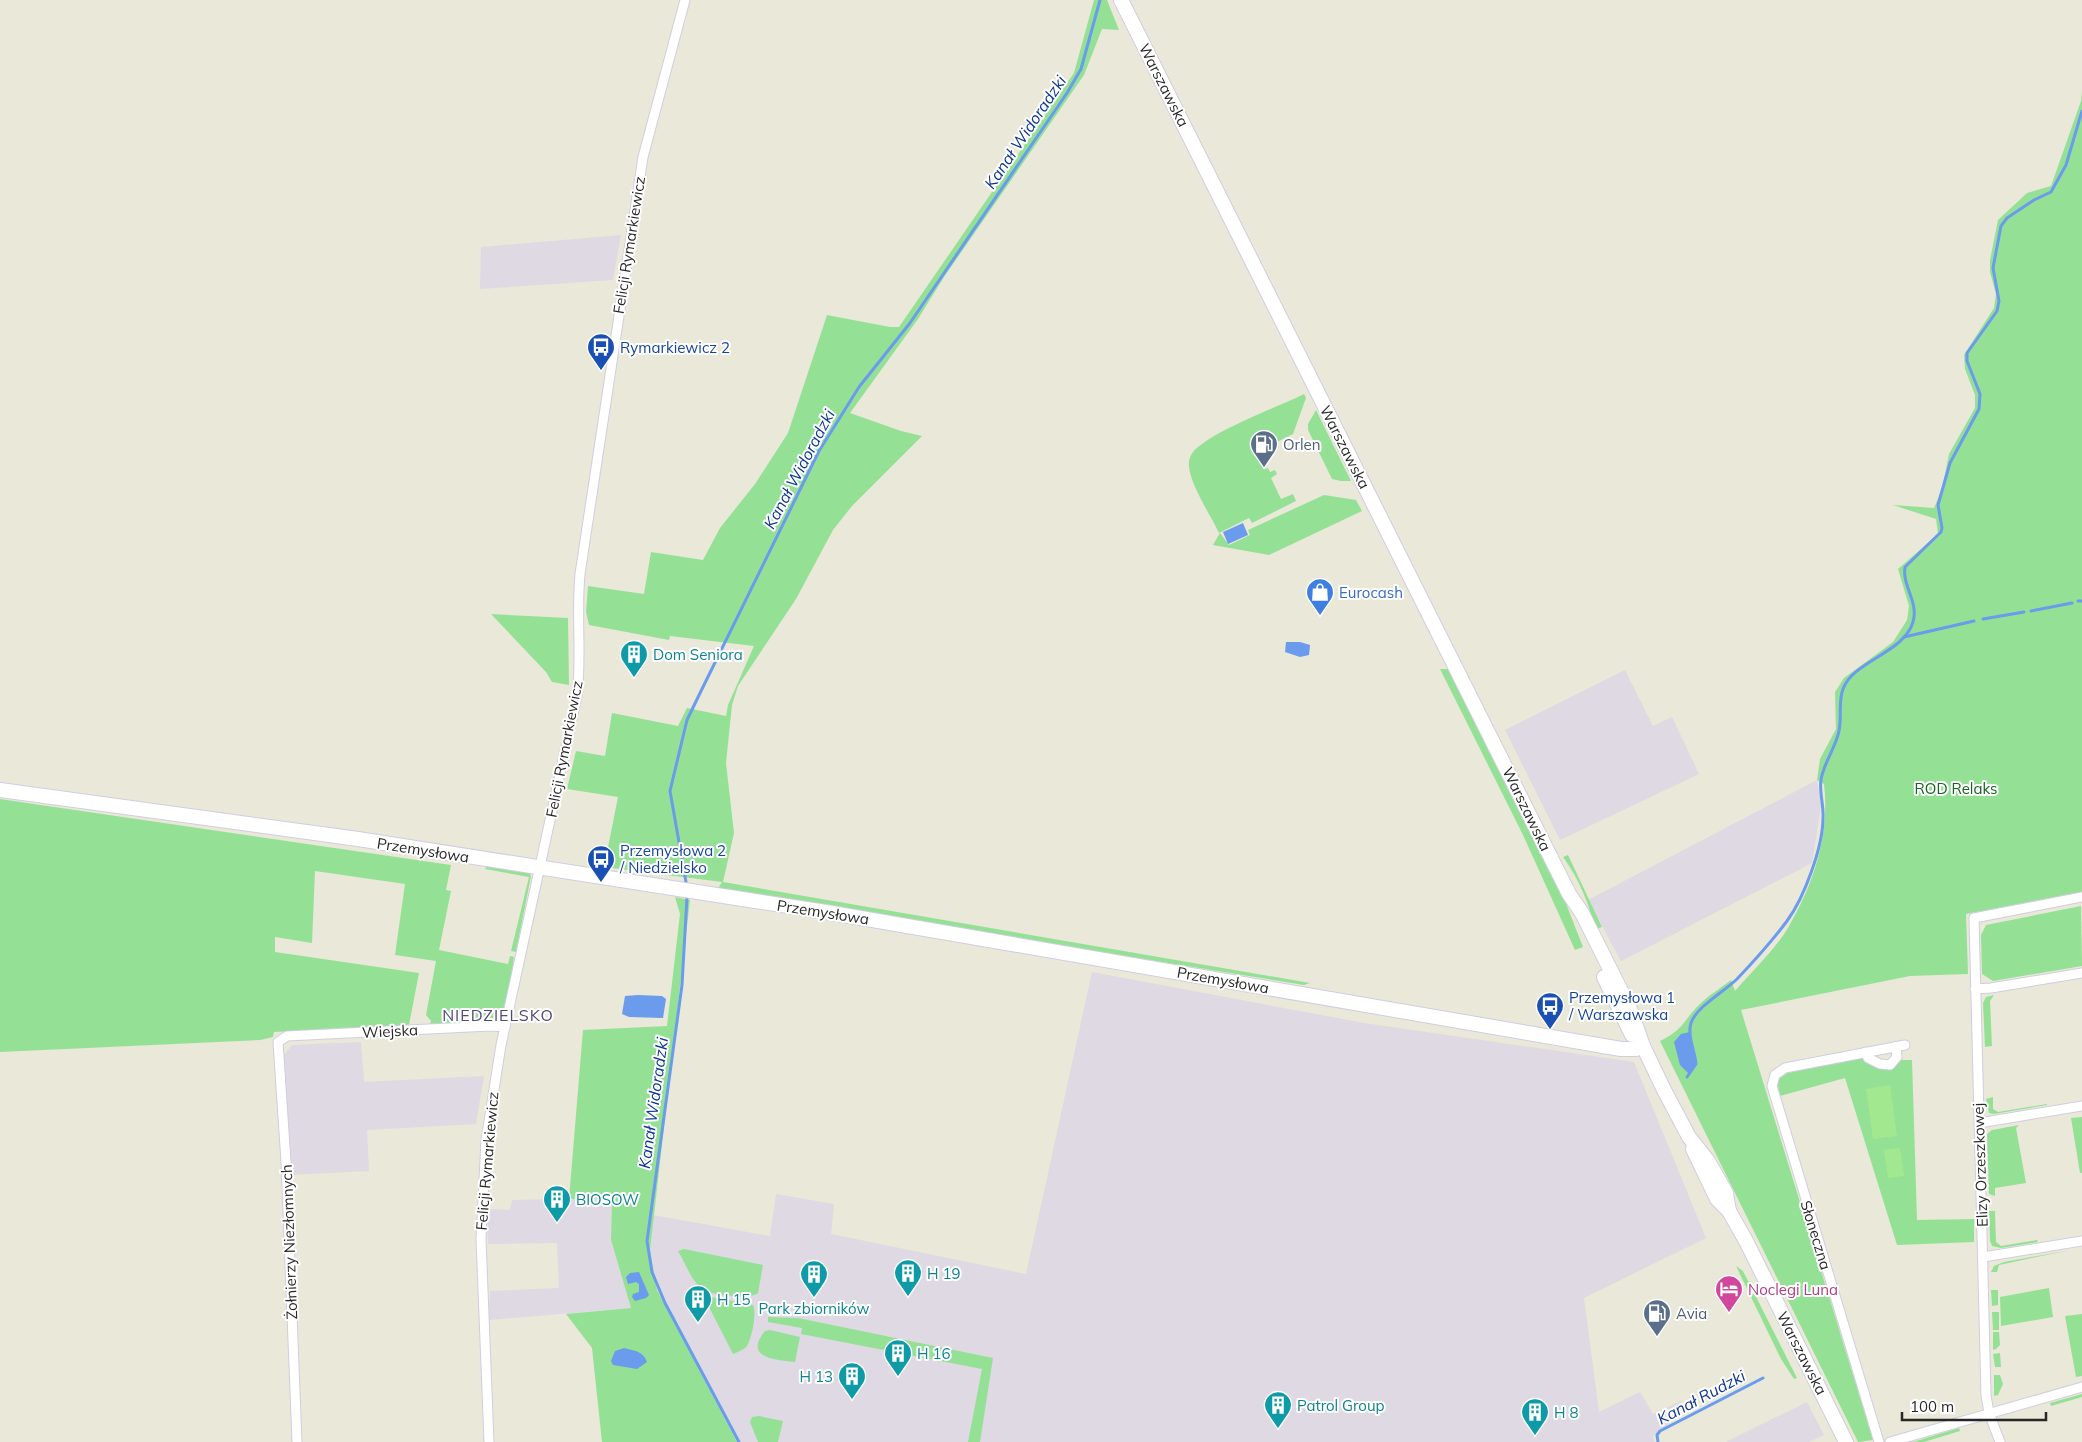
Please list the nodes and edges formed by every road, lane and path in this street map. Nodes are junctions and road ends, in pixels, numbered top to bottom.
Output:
1 (685, 0) edge
2 (1121, 0) edge
3 (0, 790) edge
4 (539, 868) junction
5 (2082, 897) edge
6 (2082, 973) edge
7 (1976, 989) junction
8 (505, 1027) junction
9 (278, 1042) joint
10 (1643, 1046) junction
11 (1866, 1052) junction
12 (2082, 1106) edge
13 (1979, 1123) junction
14 (2082, 1241) edge
15 (1983, 1257) junction
16 (2082, 1387) edge
17 (1990, 1412) junction
18 (297, 1442) edge
19 (489, 1442) edge
20 (1846, 1442) edge
21 (1878, 1442) edge
22 (1890, 1442) edge
23 (2000, 1442) edge

1 - 4 street, Felicji Rymarkiewicz
2 - 10 street, Warszawska
3 - 4 street, Przemysłowa
4 - 8 street, Felicji Rymarkiewicz
4 - 10 street, Przemysłowa
5 - 7 street, Elizy Orzeszkowej
6 - 7 street
7 - 13 street, Elizy Orzeszkowej
8 - 9 street, Wiejska
8 - 19 street, Felicji Rymarkiewicz
9 - 18 street, Żołnierzy Niezłomnych
10 - 20 street, Warszawska
11 - 11 street
11 - 21 street, Słoneczna
12 - 13 street
13 - 15 street, Elizy Orzeszkowej
14 - 15 street
15 - 17 street, Elizy Orzeszkowej
16 - 17 street
17 - 22 street
17 - 23 street, Elizy Orzeszkowej

